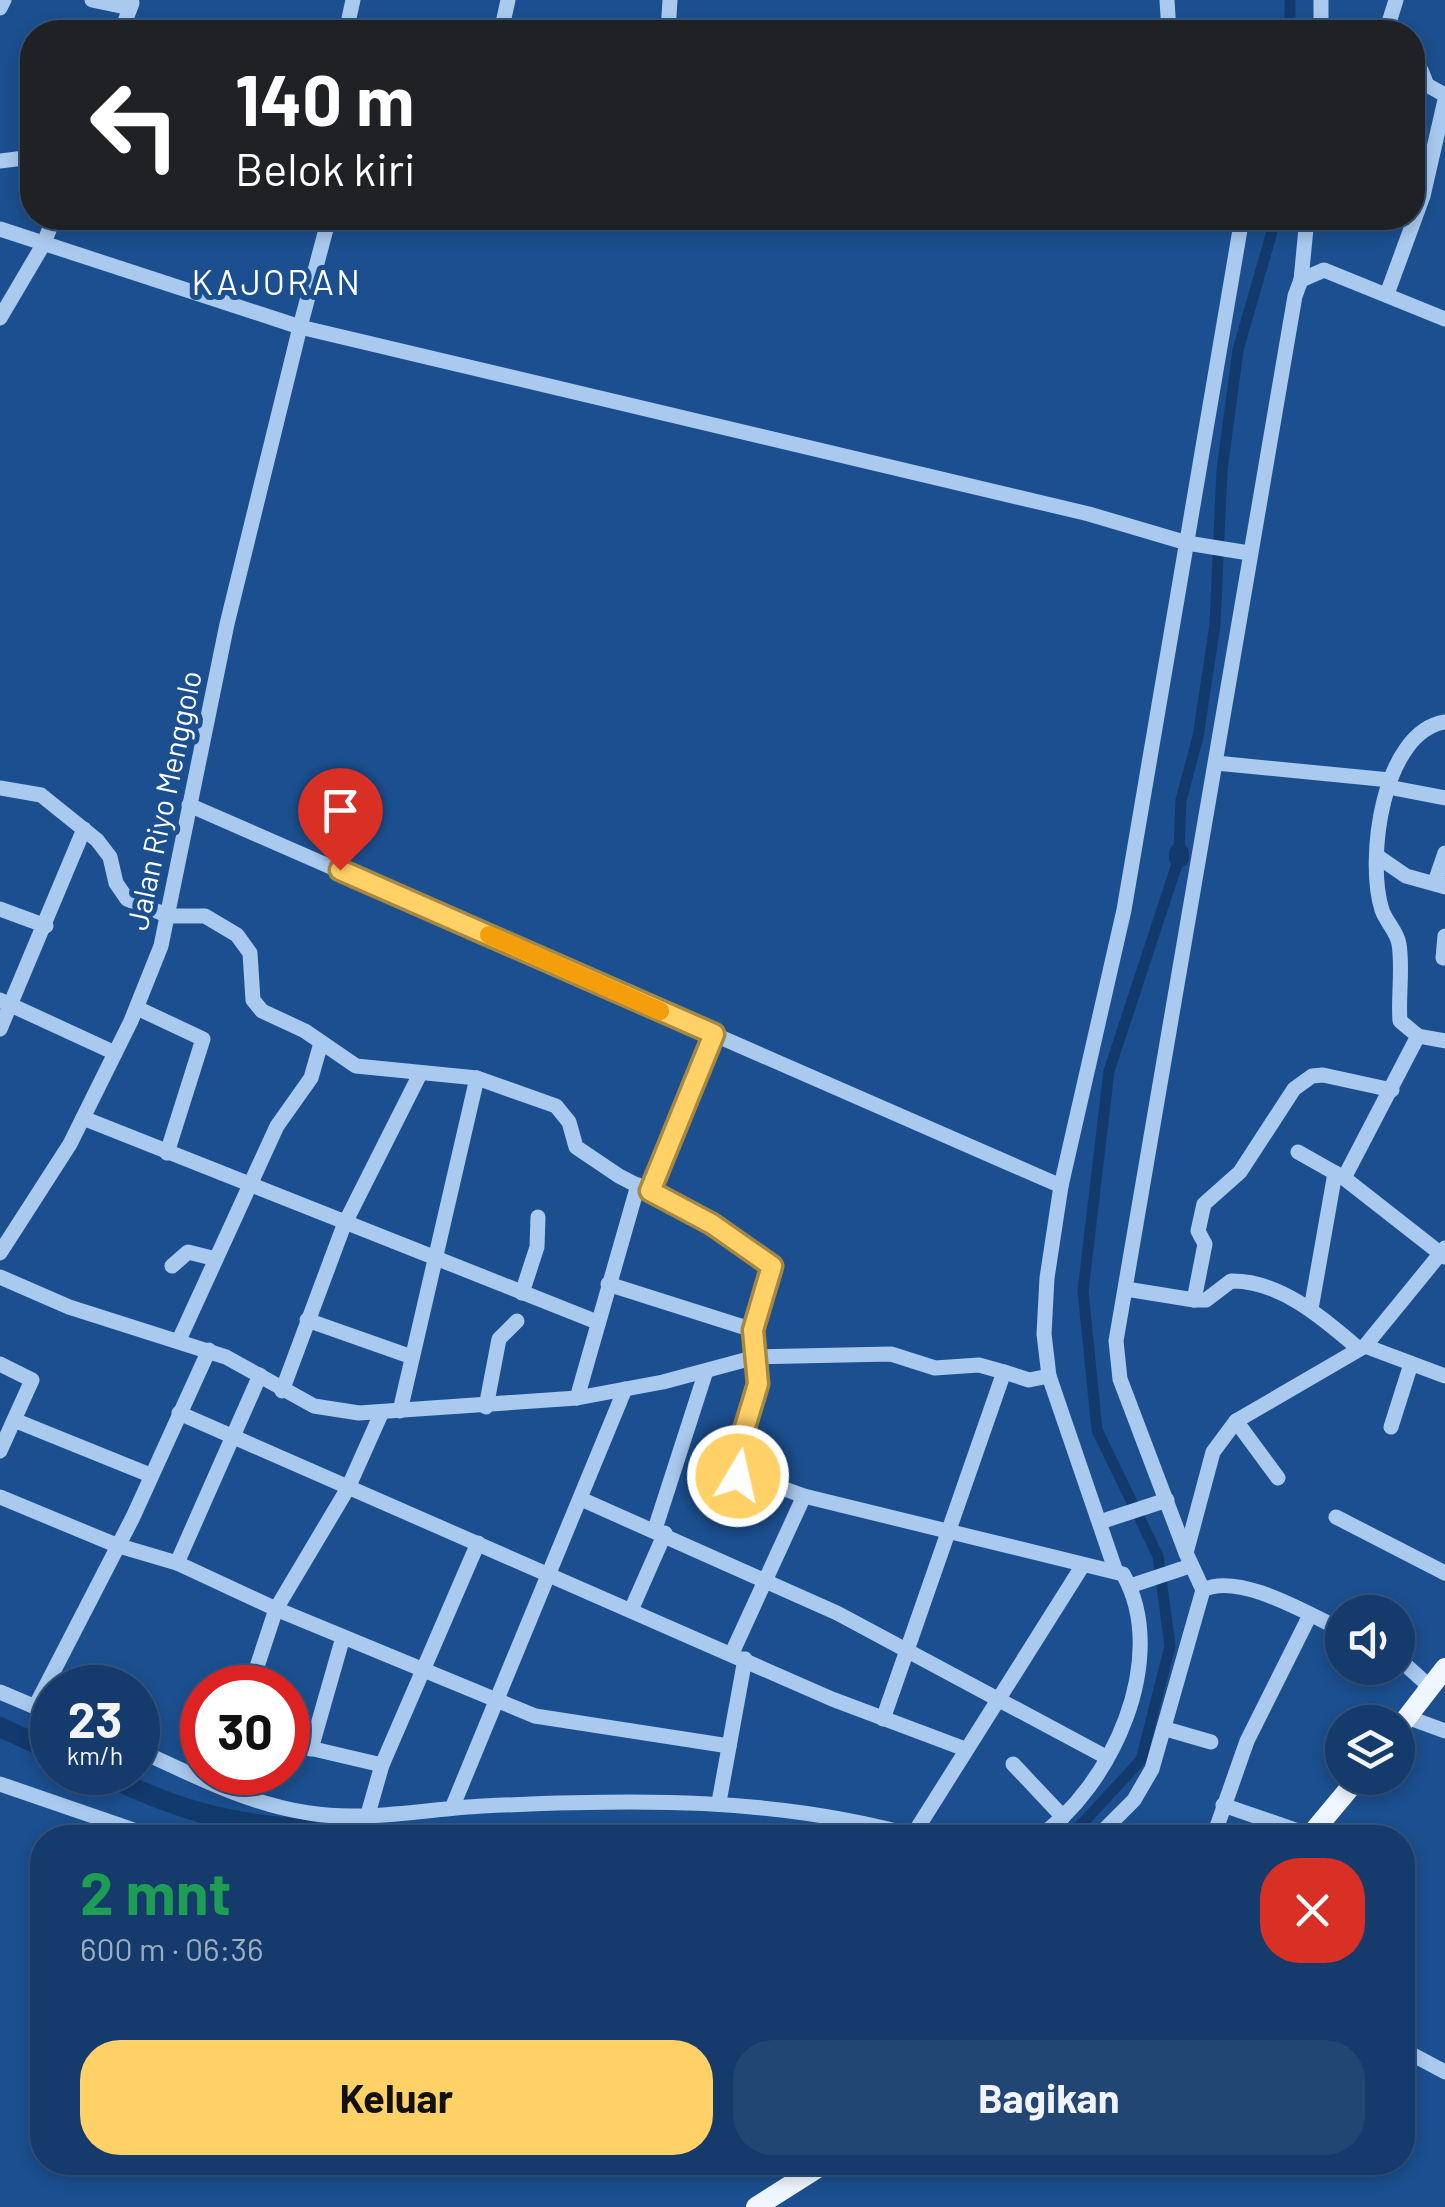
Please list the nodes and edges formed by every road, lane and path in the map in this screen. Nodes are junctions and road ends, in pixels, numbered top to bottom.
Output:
1 (4, 0) edge
2 (92, 0) edge
3 (126, 5) edge
4 (0, 8) edge
5 (1425, 79) edge
6 (1445, 97) edge
7 (1425, 187) edge
8 (0, 230) edge
9 (45, 230) edge
10 (325, 230) edge
11 (1240, 230) edge
12 (1306, 230) edge
13 (1411, 230) edge
14 (36, 242) junction
15 (1301, 280) junction
16 (1388, 294) junction
17 (0, 318) edge
18 (1445, 319) edge
19 (300, 326) junction
20 (1185, 542) junction
21 (1248, 552) junction
22 (1445, 722) edge
23 (1216, 763) junction
24 (1389, 784) junction
25 (0, 788) edge
26 (1445, 798) edge
27 (189, 805) junction
28 (84, 830) junction
29 (1445, 853) edge
30 (1377, 856) junction
31 (1444, 886) edge
32 (0, 910) edge
33 (169, 916) junction
34 (46, 926) junction
35 (1445, 936) edge
36 (1443, 958) edge
37 (6, 1004) edge
38 (136, 1008) junction
39 (0, 1029) edge
40 (714, 1034) junction
41 (1418, 1036) junction
42 (1445, 1041) edge
43 (321, 1044) junction
44 (116, 1052) junction
45 (420, 1074) junction
46 (477, 1078) junction
47 (1392, 1090) junction
48 (83, 1118) junction
49 (1298, 1152) dead end
50 (168, 1153) junction
51 (1340, 1175) junction
52 (248, 1185) junction
53 (1060, 1186) junction
54 (644, 1188) junction
55 (538, 1217) dead end
56 (344, 1225) junction
57 (0, 1253) edge
58 (1443, 1253) edge
59 (216, 1259) junction
60 (436, 1261) junction
61 (172, 1266) dead end
62 (0, 1277) edge
63 (608, 1284) junction
64 (1126, 1290) junction
65 (522, 1294) junction
66 (1194, 1300) junction
67 (1311, 1309) junction
68 (307, 1320) junction
69 (517, 1320) dead end
70 (597, 1322) junction
71 (753, 1330) junction
72 (179, 1340) junction
73 (1362, 1347) junction
74 (209, 1350) junction
75 (756, 1357) junction
76 (412, 1358) junction
77 (0, 1364) edge
78 (1411, 1364) junction
79 (706, 1372) junction
80 (1004, 1372) junction
81 (260, 1375) junction
82 (1049, 1376) junction
83 (1445, 1376) edge
84 (625, 1389) junction
85 (282, 1391) junction
86 (577, 1398) junction
87 (486, 1407) junction
88 (400, 1410) junction
89 (179, 1413) junction
90 (380, 1414) junction
91 (14, 1420) junction
92 (1236, 1421) junction
93 (1392, 1426) dead end
94 (233, 1438) junction
95 (0, 1452) edge
96 (150, 1475) junction
97 (1278, 1478) dead end
98 (348, 1488) junction
99 (0, 1496) edge
100 (804, 1496) junction
101 (581, 1499) junction
102 (1165, 1501) junction
103 (1336, 1517) dead end
104 (1102, 1521) junction
105 (948, 1529) junction
106 (660, 1531) junction
107 (478, 1543) junction
108 (116, 1545) junction
109 (177, 1563) junction
110 (1187, 1563) junction
111 (1083, 1565) junction
112 (1115, 1570) junction
113 (1445, 1573) edge
114 (550, 1574) junction
115 (769, 1579) junction
116 (1134, 1584) junction
117 (1202, 1590) junction
118 (632, 1608) junction
119 (276, 1609) junction
120 (1310, 1615) junction
121 (1325, 1622) edge
122 (343, 1637) junction
123 (907, 1651) junction
124 (738, 1656) junction
125 (56, 1665) edge
126 (258, 1665) edge
127 (1445, 1668) edge
128 (423, 1671) junction
129 (1415, 1673) edge
130 (1430, 1687) junction
131 (0, 1692) edge
132 (1002, 1698) junction
133 (494, 1701) junction
134 (30, 1705) edge
135 (1415, 1706) edge
136 (883, 1719) junction
137 (1415, 1725) edge
138 (1166, 1729) junction
139 (1445, 1731) edge
140 (1211, 1742) dead end
141 (729, 1746) junction
142 (965, 1748) junction
143 (311, 1749) joint
144 (1106, 1758) junction
145 (1012, 1764) dead end
146 (382, 1765) junction
147 (0, 1784) edge
148 (262, 1795) edge
149 (1344, 1795) edge
150 (719, 1802) junction
151 (1223, 1805) junction
152 (452, 1808) junction
153 (368, 1814) junction
154 (1063, 1817) junction
155 (119, 1825) edge
156 (868, 1825) edge
157 (924, 1825) edge
158 (1053, 1825) edge
159 (1108, 1825) edge
160 (1217, 1825) edge
161 (1278, 1825) edge
162 (1318, 1825) edge
163 (1415, 2056) edge
164 (1445, 2072) edge
165 (806, 2175) edge
166 (756, 2207) edge

1 - 4 street
2 - 3 street
5 - 6 street
6 - 7 street
8 - 14 street
9 - 14 street
10 - 19 street, Jalan Riyo Menggolo
11 - 20 street
12 - 15 street
13 - 16 street
14 - 17 street
14 - 19 street
15 - 16 street
15 - 21 street
16 - 18 street
19 - 20 street
19 - 27 street, Jalan Riyo Menggolo
20 - 21 street
20 - 53 street
21 - 23 street
22 - 24 street
23 - 24 street
23 - 64 street
24 - 26 street
24 - 30 street
25 - 28 street
27 - 33 street, Jalan Riyo Menggolo
27 - 40 street
28 - 33 street
28 - 34 street
29 - 31 street
30 - 31 street
30 - 41 street
32 - 34 street
33 - 38 street, Jalan Riyo Menggolo
33 - 43 street
34 - 37 street
35 - 36 street
37 - 39 street
37 - 44 street
38 - 44 street, Jalan Riyo Menggolo
38 - 50 street
40 - 53 street
40 - 54 street
41 - 42 street
41 - 47 street
43 - 45 street
43 - 52 street
44 - 48 street, Jalan Riyo Menggolo
45 - 46 street
45 - 56 street
46 - 54 street
46 - 60 street
47 - 51 street
47 - 66 street
48 - 50 street
48 - 57 street, Jalan Riyo Menggolo
49 - 51 street
50 - 52 street
51 - 58 street
51 - 67 street
52 - 56 street
52 - 59 street
53 - 82 street
54 - 63 street
54 - 71 street
55 - 65 street
56 - 60 street
56 - 68 street
58 - 73 street
59 - 61 street
59 - 72 street
60 - 65 street
60 - 76 street
62 - 72 street
63 - 70 street
63 - 71 street
64 - 66 street
64 - 102 street
65 - 70 street
66 - 67 street
67 - 73 street
68 - 76 street
68 - 85 street
69 - 87 street
70 - 86 street
71 - 75 street
72 - 74 street
73 - 78 street
73 - 92 street
74 - 81 street
74 - 89 street
75 - 79 street
75 - 80 street
75 - 100 street
76 - 88 street
77 - 91 street
78 - 83 street
78 - 93 street
79 - 84 street
79 - 106 street
80 - 82 street
80 - 105 street
81 - 85 street
81 - 94 street
82 - 104 street
84 - 86 street
84 - 101 street
85 - 90 street
86 - 87 street
87 - 88 street
88 - 90 street
89 - 94 street
89 - 96 street
90 - 98 street
91 - 95 street
91 - 96 street
92 - 97 street
92 - 110 street
94 - 98 street
94 - 109 street
96 - 108 street
98 - 107 street
98 - 119 street
99 - 108 street
100 - 105 street
100 - 115 street
101 - 106 street
101 - 114 street
102 - 104 street
102 - 110 street
103 - 113 street
104 - 112 street
105 - 111 street
105 - 123 street
106 - 115 street
106 - 118 street
107 - 114 street
107 - 128 street
108 - 109 street
108 - 125 street
109 - 119 street
110 - 116 street
110 - 117 street
111 - 112 street
111 - 132 street
112 - 116 street
114 - 118 street
114 - 133 street
115 - 123 street
115 - 124 street
116 - 144 street
117 - 120 street
117 - 138 street
118 - 124 street
119 - 122 street
119 - 126 street
120 - 121 street
120 - 151 street
122 - 128 street
122 - 143 street
123 - 132 street
123 - 136 street
124 - 136 street
124 - 141 street
127 - 130 main road
128 - 133 street
128 - 146 street
129 - 130 street
130 - 135 main road
131 - 134 street
132 - 142 street
132 - 144 street
133 - 141 street
133 - 152 street
136 - 142 street
137 - 139 street
138 - 140 street
138 - 159 street
141 - 150 street
142 - 157 street
143 - 146 street
144 - 154 street
145 - 154 street
146 - 153 street
147 - 155 street
148 - 153 street
149 - 162 main road
150 - 152 street
150 - 156 street
151 - 160 street
151 - 161 street
152 - 153 street
154 - 158 street
163 - 164 street
165 - 166 main road

